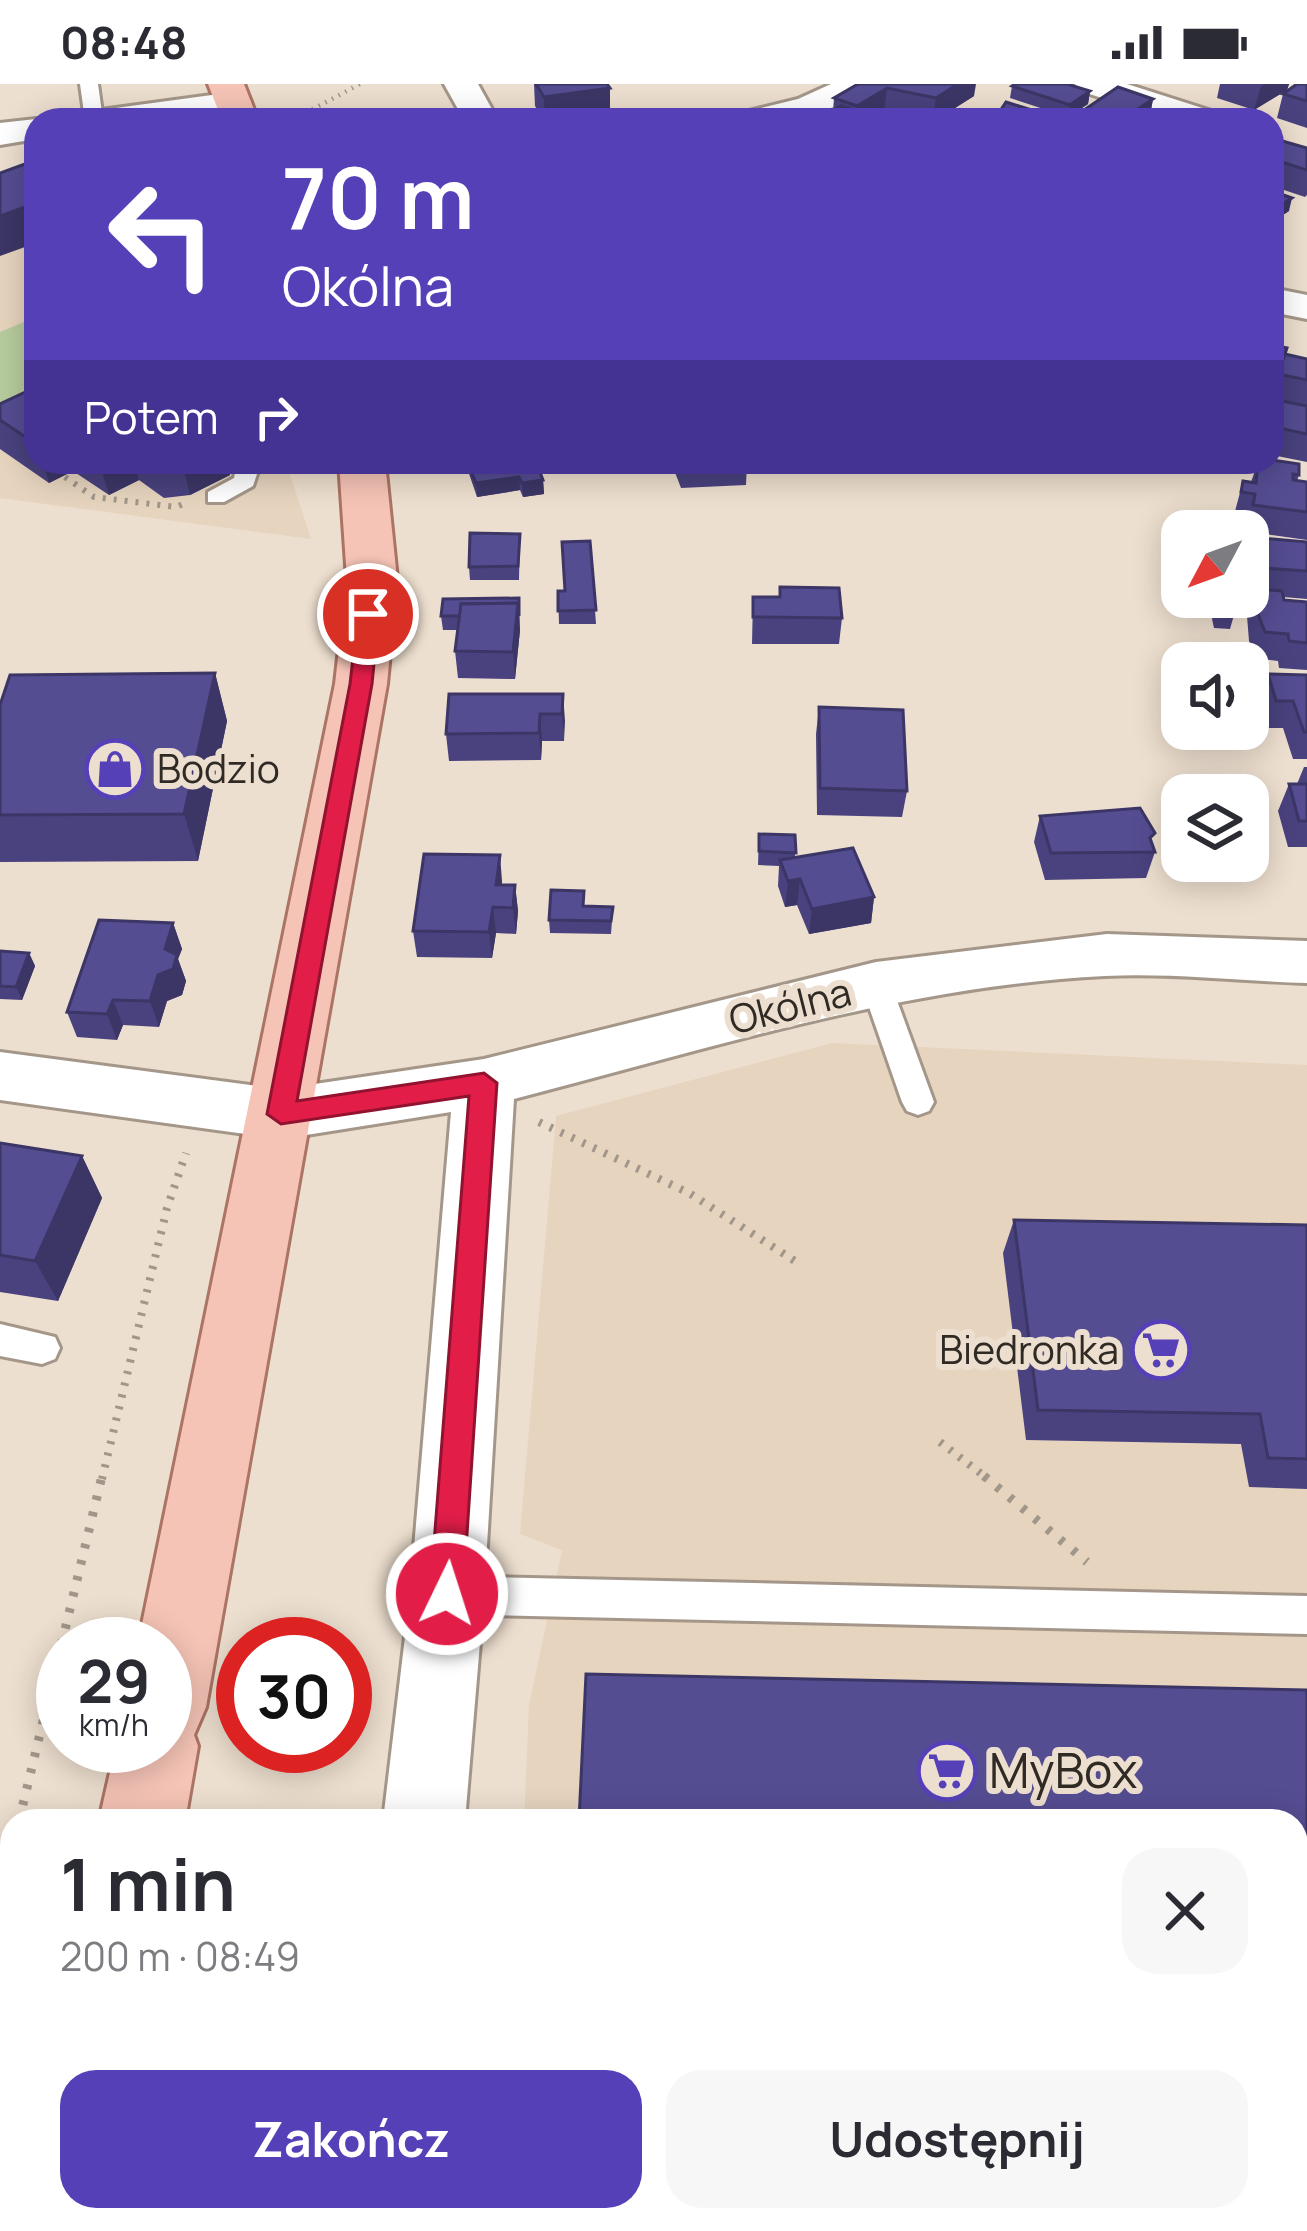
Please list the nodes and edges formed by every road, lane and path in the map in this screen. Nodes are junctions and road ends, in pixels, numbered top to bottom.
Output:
1 (360, 84) edge
2 (859, 84) edge
3 (1092, 84) edge
4 (233, 102) edge
5 (190, 108) edge
6 (316, 108) edge
7 (805, 108) edge
8 (1168, 108) edge
9 (246, 474) edge
10 (363, 474) edge
11 (65, 477) dead end
12 (216, 497) joint
13 (1307, 962) edge
14 (876, 984) junction
15 (0, 1076) edge
16 (484, 1083) junction
17 (918, 1102) dead end
18 (281, 1114) junction
19 (538, 1121) dead end
20 (192, 1136) dead end
21 (795, 1261) dead end
22 (0, 1340) edge
23 (41, 1348) dead end
24 (940, 1442) dead end
25 (447, 1594) junction
26 (1134, 1611) junction
27 (1307, 1615) edge
28 (183, 1617) edge
29 (152, 1773) edge
30 (22, 1809) edge
31 (144, 1809) edge
32 (425, 1809) edge

1 - 6 path
2 - 7 street
3 - 8 street
4 - 5 street
9 - 12 lane
10 - 18 main road
11 - 12 path
13 - 14 street, Okólna
14 - 16 street, Okólna
14 - 17 lane
15 - 18 street, Okólna
16 - 18 street, Okólna
16 - 25 street
18 - 28 main road
19 - 21 path
20 - 30 path
22 - 23 lane
24 - 26 path
25 - 26 lane
25 - 32 street
26 - 27 lane
29 - 31 main road

